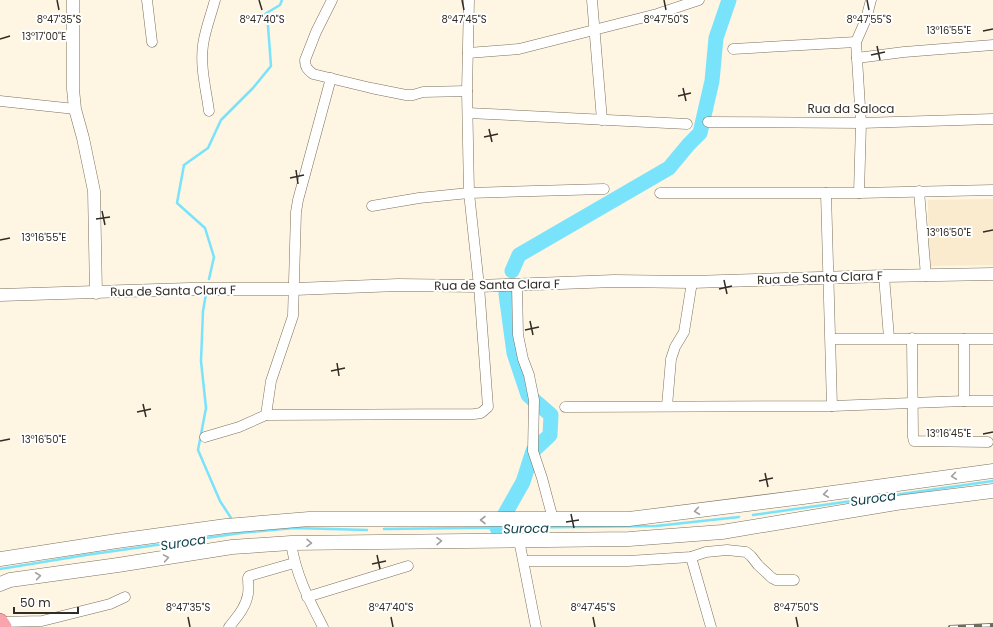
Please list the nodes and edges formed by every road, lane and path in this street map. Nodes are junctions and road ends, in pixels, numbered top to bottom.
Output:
1 (73, 0) edge
2 (147, 0) edge
3 (215, 0) edge
4 (332, 0) edge
5 (468, 0) edge
6 (592, 0) edge
7 (699, 0) edge
8 (871, 0) edge
9 (596, 30) junction
10 (152, 42) dead end
11 (856, 42) junction
12 (993, 45) edge
13 (733, 49) dead end
14 (468, 53) junction
15 (857, 58) junction
16 (331, 78) junction
17 (467, 91) junction
18 (0, 101) edge
19 (75, 109) junction
20 (209, 111) dead end
21 (468, 113) junction
22 (993, 119) edge
23 (602, 120) junction
24 (708, 122) dead end
25 (861, 123) junction
26 (687, 124) dead end
27 (604, 189) dead end
28 (993, 190) edge
29 (919, 191) junction
30 (469, 193) junction
31 (660, 193) dead end
32 (826, 193) junction
33 (859, 193) junction
34 (372, 206) dead end
35 (993, 274) edge
36 (884, 276) junction
37 (926, 276) junction
38 (829, 278) junction
39 (692, 282) junction
40 (517, 285) junction
41 (479, 286) junction
42 (294, 289) junction
43 (96, 293) junction
44 (0, 295) edge
45 (890, 338) junction
46 (912, 338) junction
47 (831, 339) junction
48 (964, 339) junction
49 (993, 339) edge
50 (964, 401) junction
51 (993, 401) edge
52 (913, 403) junction
53 (667, 406) junction
54 (832, 406) junction
55 (566, 407) dead end
56 (266, 415) junction
57 (205, 437) dead end
58 (988, 442) dead end
59 (993, 471) edge
60 (993, 491) edge
61 (746, 504) junction
62 (376, 519) junction
63 (553, 519) junction
64 (751, 527) junction
65 (519, 540) junction
66 (377, 541) junction
67 (291, 542) junction
68 (690, 557) junction
69 (0, 559) edge
70 (524, 561) junction
71 (294, 563) junction
72 (408, 566) dead end
73 (794, 580) dead end
74 (0, 584) edge
75 (307, 596) junction
76 (125, 597) dead end
77 (42, 621) junction
78 (2, 623) edge
79 (52, 627) edge
80 (229, 627) edge
81 (323, 627) edge
82 (536, 627) edge
83 (711, 627) edge

1 - 19 street
2 - 10 street
3 - 20 street
4 - 16 street
5 - 14 street
6 - 9 street
7 - 9 street
8 - 11 street
9 - 14 street
9 - 23 street
11 - 13 street
11 - 15 street
12 - 15 street
14 - 17 street
15 - 25 street
16 - 17 street
16 - 42 street
17 - 21 street
18 - 19 street
19 - 43 street
21 - 23 street
21 - 30 street
22 - 25 street, Rua da Saloca
23 - 26 street
24 - 25 street, Rua da Saloca
25 - 33 street
27 - 30 street
28 - 29 street
29 - 33 street
29 - 37 street
30 - 34 street
30 - 41 street
31 - 32 street
32 - 33 street
32 - 38 street
35 - 37 street, Rua de Santa Clara F
36 - 37 street, Rua de Santa Clara F
36 - 38 street, Rua de Santa Clara F
36 - 45 street
38 - 39 street, Rua de Santa Clara F
38 - 47 street
39 - 40 street, Rua de Santa Clara F
39 - 53 street
40 - 41 street, Rua de Santa Clara F
40 - 63 street
41 - 42 street, Rua de Santa Clara F
41 - 56 street
42 - 43 street, Rua de Santa Clara F
42 - 56 street
43 - 44 street, Rua de Santa Clara F
45 - 46 street
45 - 47 street
46 - 48 street
46 - 52 street
47 - 54 street
48 - 49 street
48 - 50 street
50 - 51 street
50 - 52 street
52 - 54 street
52 - 58 street
53 - 54 street
53 - 55 street
56 - 57 street
59 -> 61 main road
60 - 64 main road
61 -> 63 main road
61 - 64 main road
63 -> 62 main road
62 - 66 main road
62 - 69 main road
64 - 65 main road
66 -> 65 main road
65 - 70 street
67 -> 66 main road
67 - 71 street
74 -> 67 main road
68 - 70 street
68 - 73 street
68 - 83 street
70 - 82 street
71 - 75 street
71 - 80 street
72 - 75 street
75 - 81 street
76 - 77 street
77 - 78 street
77 - 79 street

